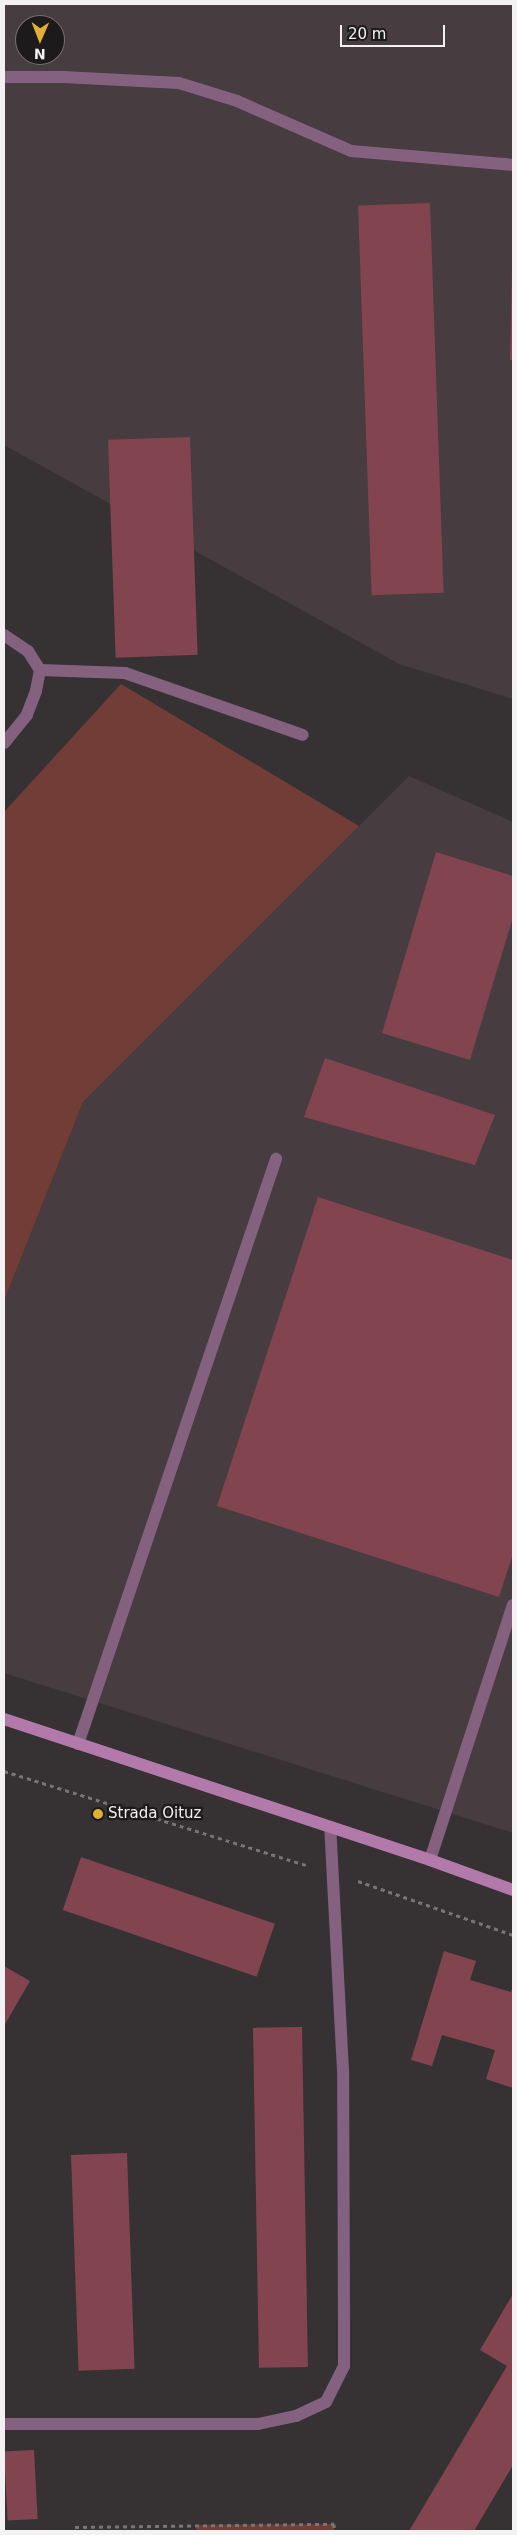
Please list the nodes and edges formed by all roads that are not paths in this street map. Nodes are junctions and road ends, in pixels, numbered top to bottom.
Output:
1 (4, 77) edge
2 (513, 165) edge
3 (4, 635) edge
4 (40, 670) junction
5 (303, 735) dead end
6 (4, 743) edge
7 (276, 1159) dead end
8 (513, 1605) edge
9 (4, 1719) edge
10 (78, 1744) junction
11 (330, 1827) junction
12 (430, 1860) junction
13 (513, 1890) edge
14 (4, 2424) edge

1 - 2 street
3 - 4 street
4 - 5 street
4 - 6 street
7 - 10 street
8 - 12 street
9 - 10 street
10 - 11 street
11 - 12 street
11 - 14 street
12 - 13 street

